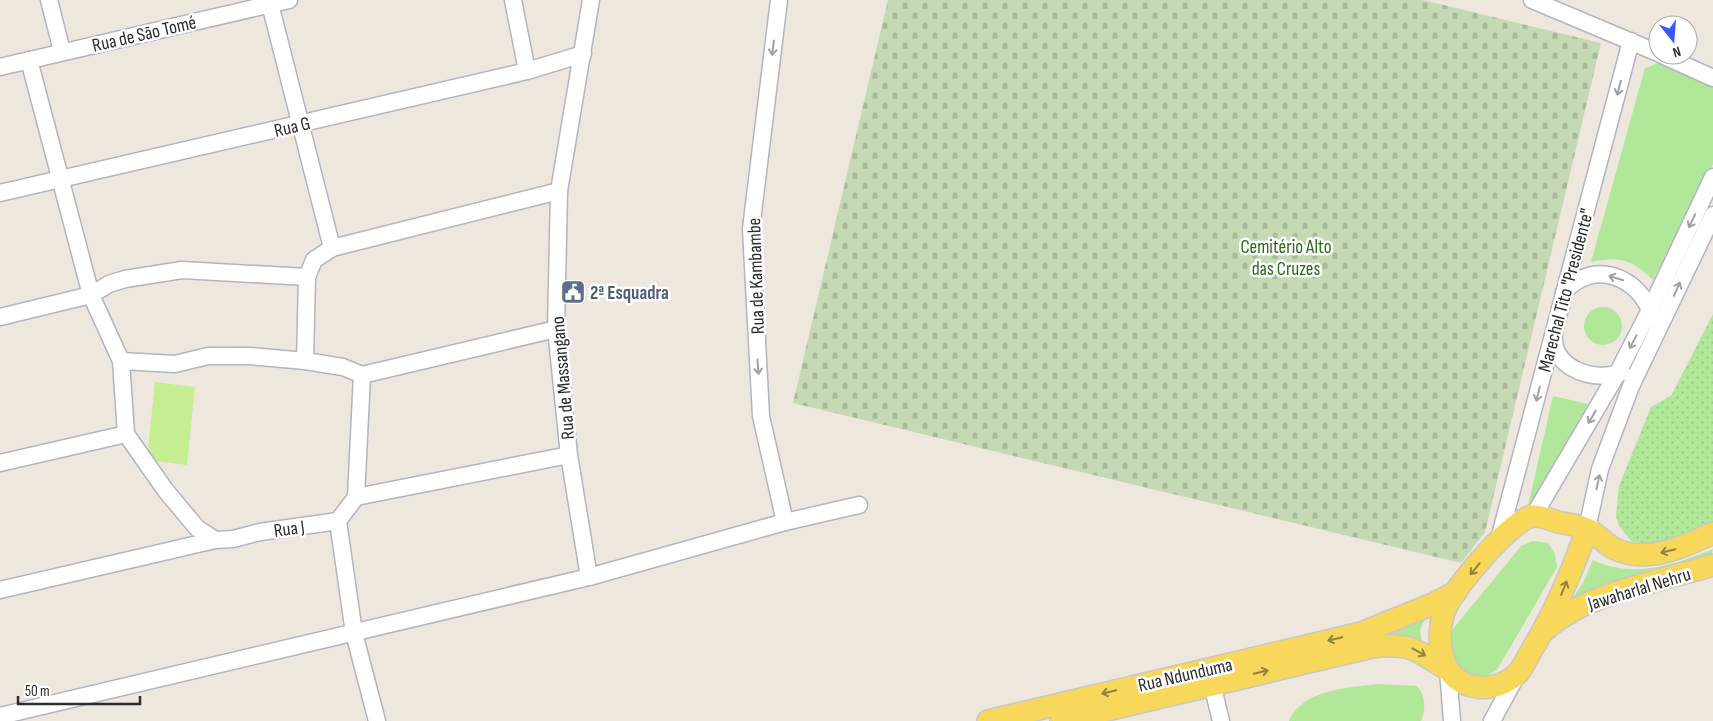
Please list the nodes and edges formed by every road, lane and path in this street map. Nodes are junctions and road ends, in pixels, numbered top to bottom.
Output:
1 (49, 0) edge
2 (289, 0) edge
3 (513, 0) edge
4 (591, 0) edge
5 (780, 0) edge
6 (1532, 0) edge
7 (270, 2) edge
8 (1631, 41) junction
9 (1648, 49) edge
10 (62, 51) junction
11 (583, 54) junction
12 (29, 60) junction
13 (1684, 65) edge
14 (0, 67) edge
15 (527, 71) junction
16 (1713, 78) edge
17 (299, 124) junction
18 (61, 177) junction
19 (1713, 178) edge
20 (558, 191) junction
21 (0, 193) edge
22 (1713, 214) edge
23 (332, 248) junction
24 (307, 277) junction
25 (1564, 292) junction
26 (91, 295) junction
27 (1650, 310) junction
28 (0, 317) edge
29 (556, 329) junction
30 (1554, 330) junction
31 (1657, 333) junction
32 (121, 361) junction
33 (305, 361) junction
34 (1643, 364) junction
35 (1616, 374) junction
36 (362, 375) junction
37 (126, 434) junction
38 (569, 456) junction
39 (0, 463) edge
40 (356, 497) junction
41 (859, 505) dead end
42 (1534, 516) junction
43 (338, 521) junction
44 (785, 522) junction
45 (1587, 529) junction
46 (1713, 533) edge
47 (1499, 539) junction
48 (215, 540) junction
49 (1713, 565) edge
50 (589, 577) junction
51 (0, 590) edge
52 (1456, 592) junction
53 (354, 632) junction
54 (1543, 632) junction
55 (1448, 670) junction
56 (1518, 674) junction
57 (1212, 684) junction
58 (0, 716) edge
59 (377, 721) edge
60 (988, 721) edge
61 (1061, 721) edge
62 (1221, 721) edge
63 (1452, 721) edge
64 (1492, 721) edge

1 - 10 street
2 - 7 street, Rua de São Tomé
3 - 15 street
4 - 11 street, Rua de Massangano
5 -> 44 street, Rua de Kambambe
6 - 8 street
7 - 10 street, Rua de São Tomé
7 - 17 street
8 - 9 street
8 -> 25 street, Marechal Tito "Presidente"
10 - 12 street, Rua de São Tomé
11 - 15 street, Rua G
11 - 20 street, Rua de Massangano
12 - 14 street, Rua de São Tomé
12 - 18 street
13 - 16 street
15 - 17 street, Rua G
17 - 18 street, Rua G
17 - 23 street
18 - 21 street, Rua G
18 - 26 street
19 -> 27 street
20 - 23 street
20 - 29 street, Rua de Massangano
31 -> 22 street
23 - 24 street
24 - 26 street
24 - 33 street
27 -> 25 street
25 - 30 street, Marechal Tito "Presidente"
26 - 28 street
26 - 32 street
27 - 31 street
27 -> 35 street
29 - 36 street
29 - 38 street, Rua de Massangano
30 - 35 street
30 -> 47 street, Marechal Tito "Presidente"
31 - 34 street
32 - 33 street
32 - 37 street
33 - 36 street
34 - 35 street
45 -> 34 street
35 -> 42 street
36 - 40 street
37 - 39 street
37 - 48 street
38 - 40 street
38 - 50 street, Rua de Massangano
40 - 43 street
41 - 44 street
42 - 45 main road
42 - 47 main road
43 - 48 street, Rua J
43 - 53 street
44 - 50 street
46 -> 45 main road, Jawaharlal Nehru
54 -> 45 main road
47 -> 52 main road
48 - 51 street, Rua J
49 - 54 main road, Jawaharlal Nehru
50 - 53 street
52 - 55 main road
52 -> 60 main road, Rua Ndunduma
53 - 58 street
53 - 59 street
54 - 56 main road
55 - 56 main road, Rua Ndunduma
57 -> 55 main road, Rua Ndunduma
55 - 63 street
56 - 64 street
57 - 61 main road, Rua Ndunduma
57 - 62 street

